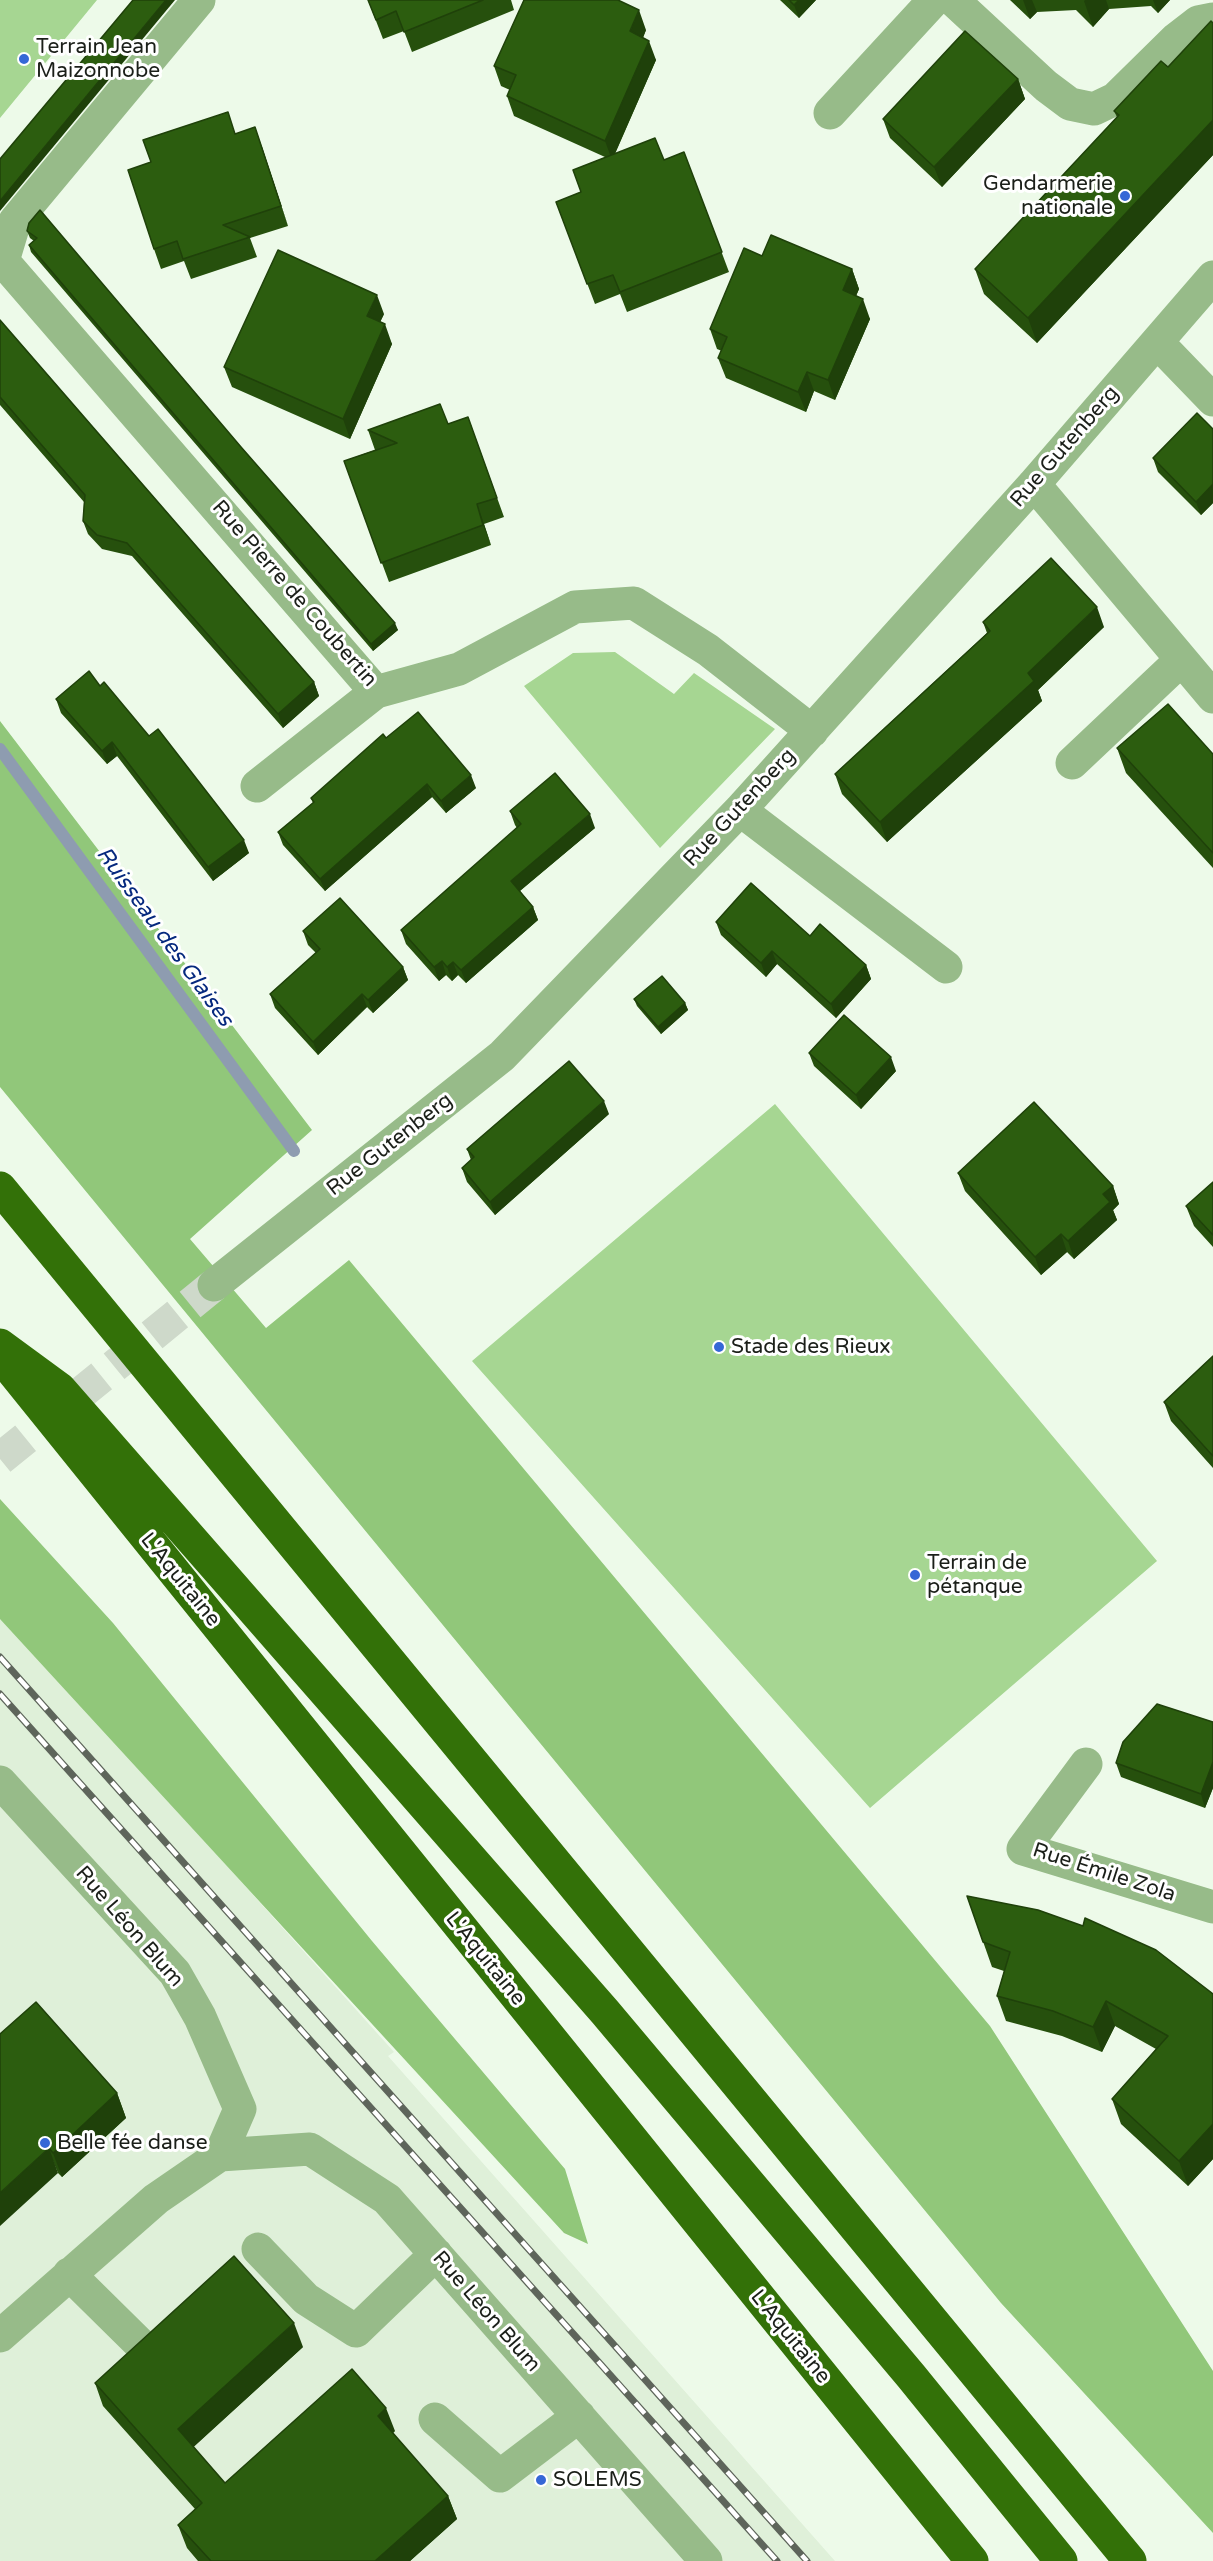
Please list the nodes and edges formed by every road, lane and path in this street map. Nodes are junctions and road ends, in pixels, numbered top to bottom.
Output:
1 (200, 0) edge
2 (934, 0) edge
3 (952, 0) edge
4 (1213, 19) edge
5 (830, 113) dead end
6 (2, 261) edge
7 (1213, 277) edge
8 (1157, 342) junction
9 (1213, 400) edge
10 (1034, 484) junction
11 (1180, 661) junction
12 (376, 692) junction
13 (1213, 697) edge
14 (812, 731) junction
15 (1072, 763) dead end
16 (257, 786) dead end
17 (740, 810) junction
18 (946, 967) dead end
19 (0, 1188) edge
20 (214, 1285) tunnel mouth
21 (0, 1345) edge
22 (0, 1356) edge
23 (1086, 1764) dead end
24 (0, 1782) edge
25 (11, 1816) edge
26 (1213, 1907) edge
27 (220, 2155) junction
28 (258, 2249) dead end
29 (436, 2254) junction
30 (69, 2274) junction
31 (0, 2336) edge
32 (143, 2347) edge
33 (579, 2416) junction
34 (435, 2419) dead end
35 (706, 2561) edge
36 (972, 2561) edge
37 (1061, 2561) edge
38 (1130, 2561) edge

1 - 6 street, Rue Pierre de Coubertin
2 - 5 street
3 - 4 street
6 - 12 street, Rue Pierre de Coubertin
7 - 8 street, Rue Gutenberg
8 - 9 street
8 - 10 street, Rue Gutenberg
10 - 11 street
10 - 14 street, Rue Gutenberg
11 - 13 street
11 - 15 street
12 - 14 street, Rue Pierre de Coubertin
12 - 16 street
14 - 17 street, Rue Gutenberg
17 - 18 street
17 - 20 street, Rue Gutenberg
19 - 38 highway
21 - 37 highway
22 - 36 highway, L'Aquitaine
23 - 26 street, Rue Émile Zola
24 - 25 street, Rue Léon Blum
25 - 27 street, Rue Léon Blum
27 - 29 street, Rue Léon Blum
27 - 30 street
28 - 29 street
29 - 33 street, Rue Léon Blum
30 - 31 street
30 - 32 street
33 - 34 street
33 - 35 street, Rue Léon Blum

